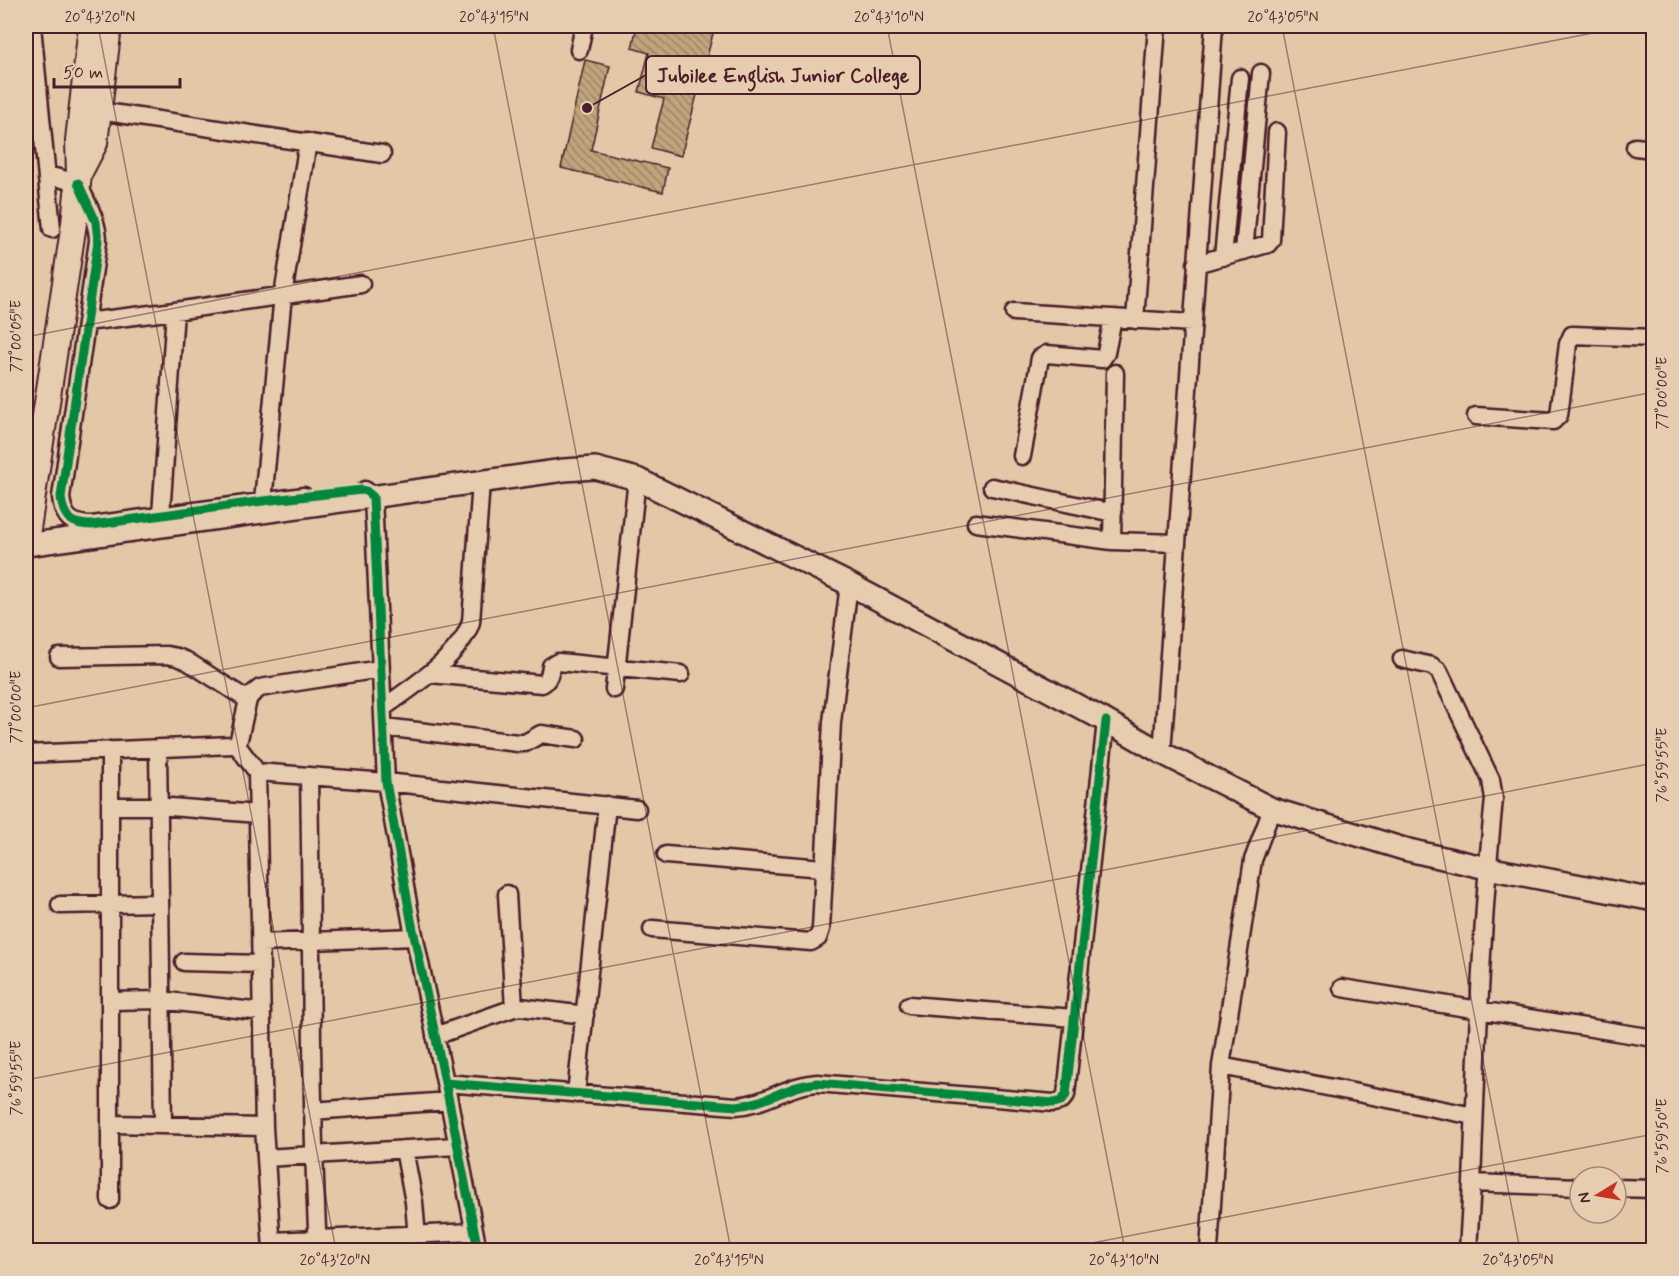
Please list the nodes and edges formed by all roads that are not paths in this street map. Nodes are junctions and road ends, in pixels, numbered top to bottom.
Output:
1 (32, 26) edge
2 (91, 26) edge
3 (109, 26) edge
4 (584, 26) edge
5 (1156, 26) edge
6 (1214, 26) edge
7 (579, 50) dead end
8 (1261, 73) dead end
9 (1240, 78) dead end
10 (99, 111) junction
11 (1277, 132) dead end
12 (308, 141) junction
13 (1635, 147) dead end
14 (1653, 149) edge
15 (382, 154) dead end
16 (47, 175) junction
17 (79, 178) junction
18 (63, 226) junction
19 (1244, 251) junction
20 (1223, 257) junction
21 (1196, 264) junction
22 (362, 284) dead end
23 (283, 295) junction
24 (175, 311) junction
25 (1014, 312) dead end
26 (1113, 318) junction
27 (1135, 320) junction
28 (86, 322) junction
29 (1192, 323) junction
30 (1653, 338) edge
31 (1115, 373) dead end
32 (1476, 416) dead end
33 (1022, 456) dead end
34 (637, 479) junction
35 (481, 482) junction
36 (992, 487) dead end
37 (365, 498) junction
38 (262, 501) junction
39 (1113, 513) junction
40 (161, 515) junction
41 (976, 523) dead end
42 (1112, 541) junction
43 (1176, 543) junction
44 (26, 544) edge
45 (849, 584) junction
46 (59, 657) dead end
47 (1402, 659) dead end
48 (380, 669) junction
49 (616, 669) junction
50 (430, 674) junction
51 (681, 674) dead end
52 (614, 689) dead end
53 (248, 700) junction
54 (383, 708) junction
55 (1106, 721) junction
56 (384, 727) junction
57 (576, 739) dead end
58 (236, 744) junction
59 (158, 748) junction
60 (110, 750) junction
61 (1162, 753) junction
62 (26, 754) edge
63 (257, 772) junction
64 (309, 776) junction
65 (386, 782) junction
66 (110, 806) junction
67 (158, 806) junction
68 (607, 806) junction
69 (637, 809) dead end
70 (1272, 809) junction
71 (258, 814) junction
72 (666, 855) dead end
73 (823, 868) junction
74 (1487, 868) junction
75 (507, 894) dead end
76 (1653, 900) edge
77 (111, 903) junction
78 (159, 903) junction
79 (60, 905) dead end
80 (652, 929) dead end
81 (414, 937) junction
82 (312, 941) junction
83 (261, 943) junction
84 (184, 962) dead end
85 (261, 964) junction
86 (1342, 988) dead end
87 (160, 1000) junction
88 (111, 1001) junction
89 (909, 1005) dead end
90 (514, 1008) junction
91 (1478, 1009) junction
92 (262, 1012) junction
93 (585, 1015) junction
94 (1074, 1018) junction
95 (435, 1036) junction
96 (1653, 1038) edge
97 (1221, 1066) junction
98 (445, 1083) junction
99 (576, 1094) junction
100 (449, 1101) junction
101 (312, 1111) junction
102 (1474, 1116) junction
103 (110, 1124) junction
104 (163, 1125) junction
105 (264, 1127) junction
106 (456, 1146) junction
107 (404, 1149) junction
108 (314, 1155) junction
109 (266, 1158) junction
110 (1472, 1183) junction
111 (1568, 1187) edge
112 (1628, 1188) edge
113 (1653, 1189) edge
114 (110, 1200) dead end
115 (474, 1232) junction
116 (418, 1243) edge
117 (318, 1245) edge
118 (272, 1246) edge
119 (478, 1251) edge
120 (1209, 1251) edge
121 (1468, 1251) edge

1 - 16 street
2 - 17 highway
3 - 10 highway
4 - 7 street
5 - 27 street
6 - 21 street
8 - 19 street
9 - 20 street
10 - 12 street
10 - 17 highway
11 - 19 street
12 - 15 street
12 - 23 street
13 - 14 street
16 - 17 street
16 - 18 street
17 - 18 highway
17 - 28 street
18 - 44 highway
19 - 20 street
20 - 21 street
21 - 29 street
22 - 23 street
23 - 24 street
23 - 38 street
24 - 28 street
24 - 40 street
25 - 26 street
26 - 27 street
26 - 33 street
27 - 29 street
28 - 40 street
29 - 43 street
30 - 32 street
31 - 39 street
34 - 35 main road
34 - 45 main road
34 - 49 street
35 - 37 main road
35 - 50 street
36 - 39 street
37 - 38 street
37 - 44 main road
37 - 48 street
38 - 40 street
39 - 42 street
41 - 42 street
42 - 43 street
43 - 61 street
45 - 55 main road
45 - 73 street
46 - 53 street
47 - 74 street
48 - 53 street
48 - 54 street
49 - 50 street
49 - 51 street
49 - 52 street
50 - 54 street
53 - 58 street
54 - 56 street
55 - 61 main road
55 - 94 street
56 - 57 street
56 - 65 street
58 - 59 street
58 - 63 street
59 - 60 street
59 - 67 street
60 - 62 street
60 - 66 street
61 - 70 main road
63 - 64 street
63 - 71 street
64 - 65 street
64 - 82 street
65 - 68 street
65 - 81 street
66 - 67 street
66 - 77 street
67 - 71 street
67 - 78 street
68 - 69 street
68 - 93 street
70 - 74 main road
70 - 97 street
71 - 83 street
72 - 73 street
73 - 80 street
74 - 76 main road
74 - 91 street
75 - 90 street
77 - 78 street
77 - 79 street
77 - 88 street
78 - 87 street
81 - 82 street
81 - 95 street
82 - 83 street
82 - 101 street
83 - 85 street
84 - 85 street
85 - 92 street
86 - 91 street
87 - 88 street
87 - 92 street
87 - 104 street
88 - 103 street
89 - 94 street
90 - 93 street
90 - 95 street
91 - 96 street
91 - 102 street
92 - 105 street
93 - 99 street
94 - 99 street
95 - 98 street
97 - 102 street
97 - 120 street
98 - 99 street
98 - 100 street
100 - 101 street
100 - 106 street
101 - 108 street
102 - 110 street
103 - 104 street
103 - 114 street
104 - 105 street
105 - 109 street
106 - 107 street
106 - 115 street
107 - 108 street
107 - 116 street
108 - 109 street
108 - 117 street
109 - 118 street
110 - 111 street
110 - 121 street
112 - 113 street
115 - 116 street
115 - 119 street
116 - 117 street
117 - 118 street

